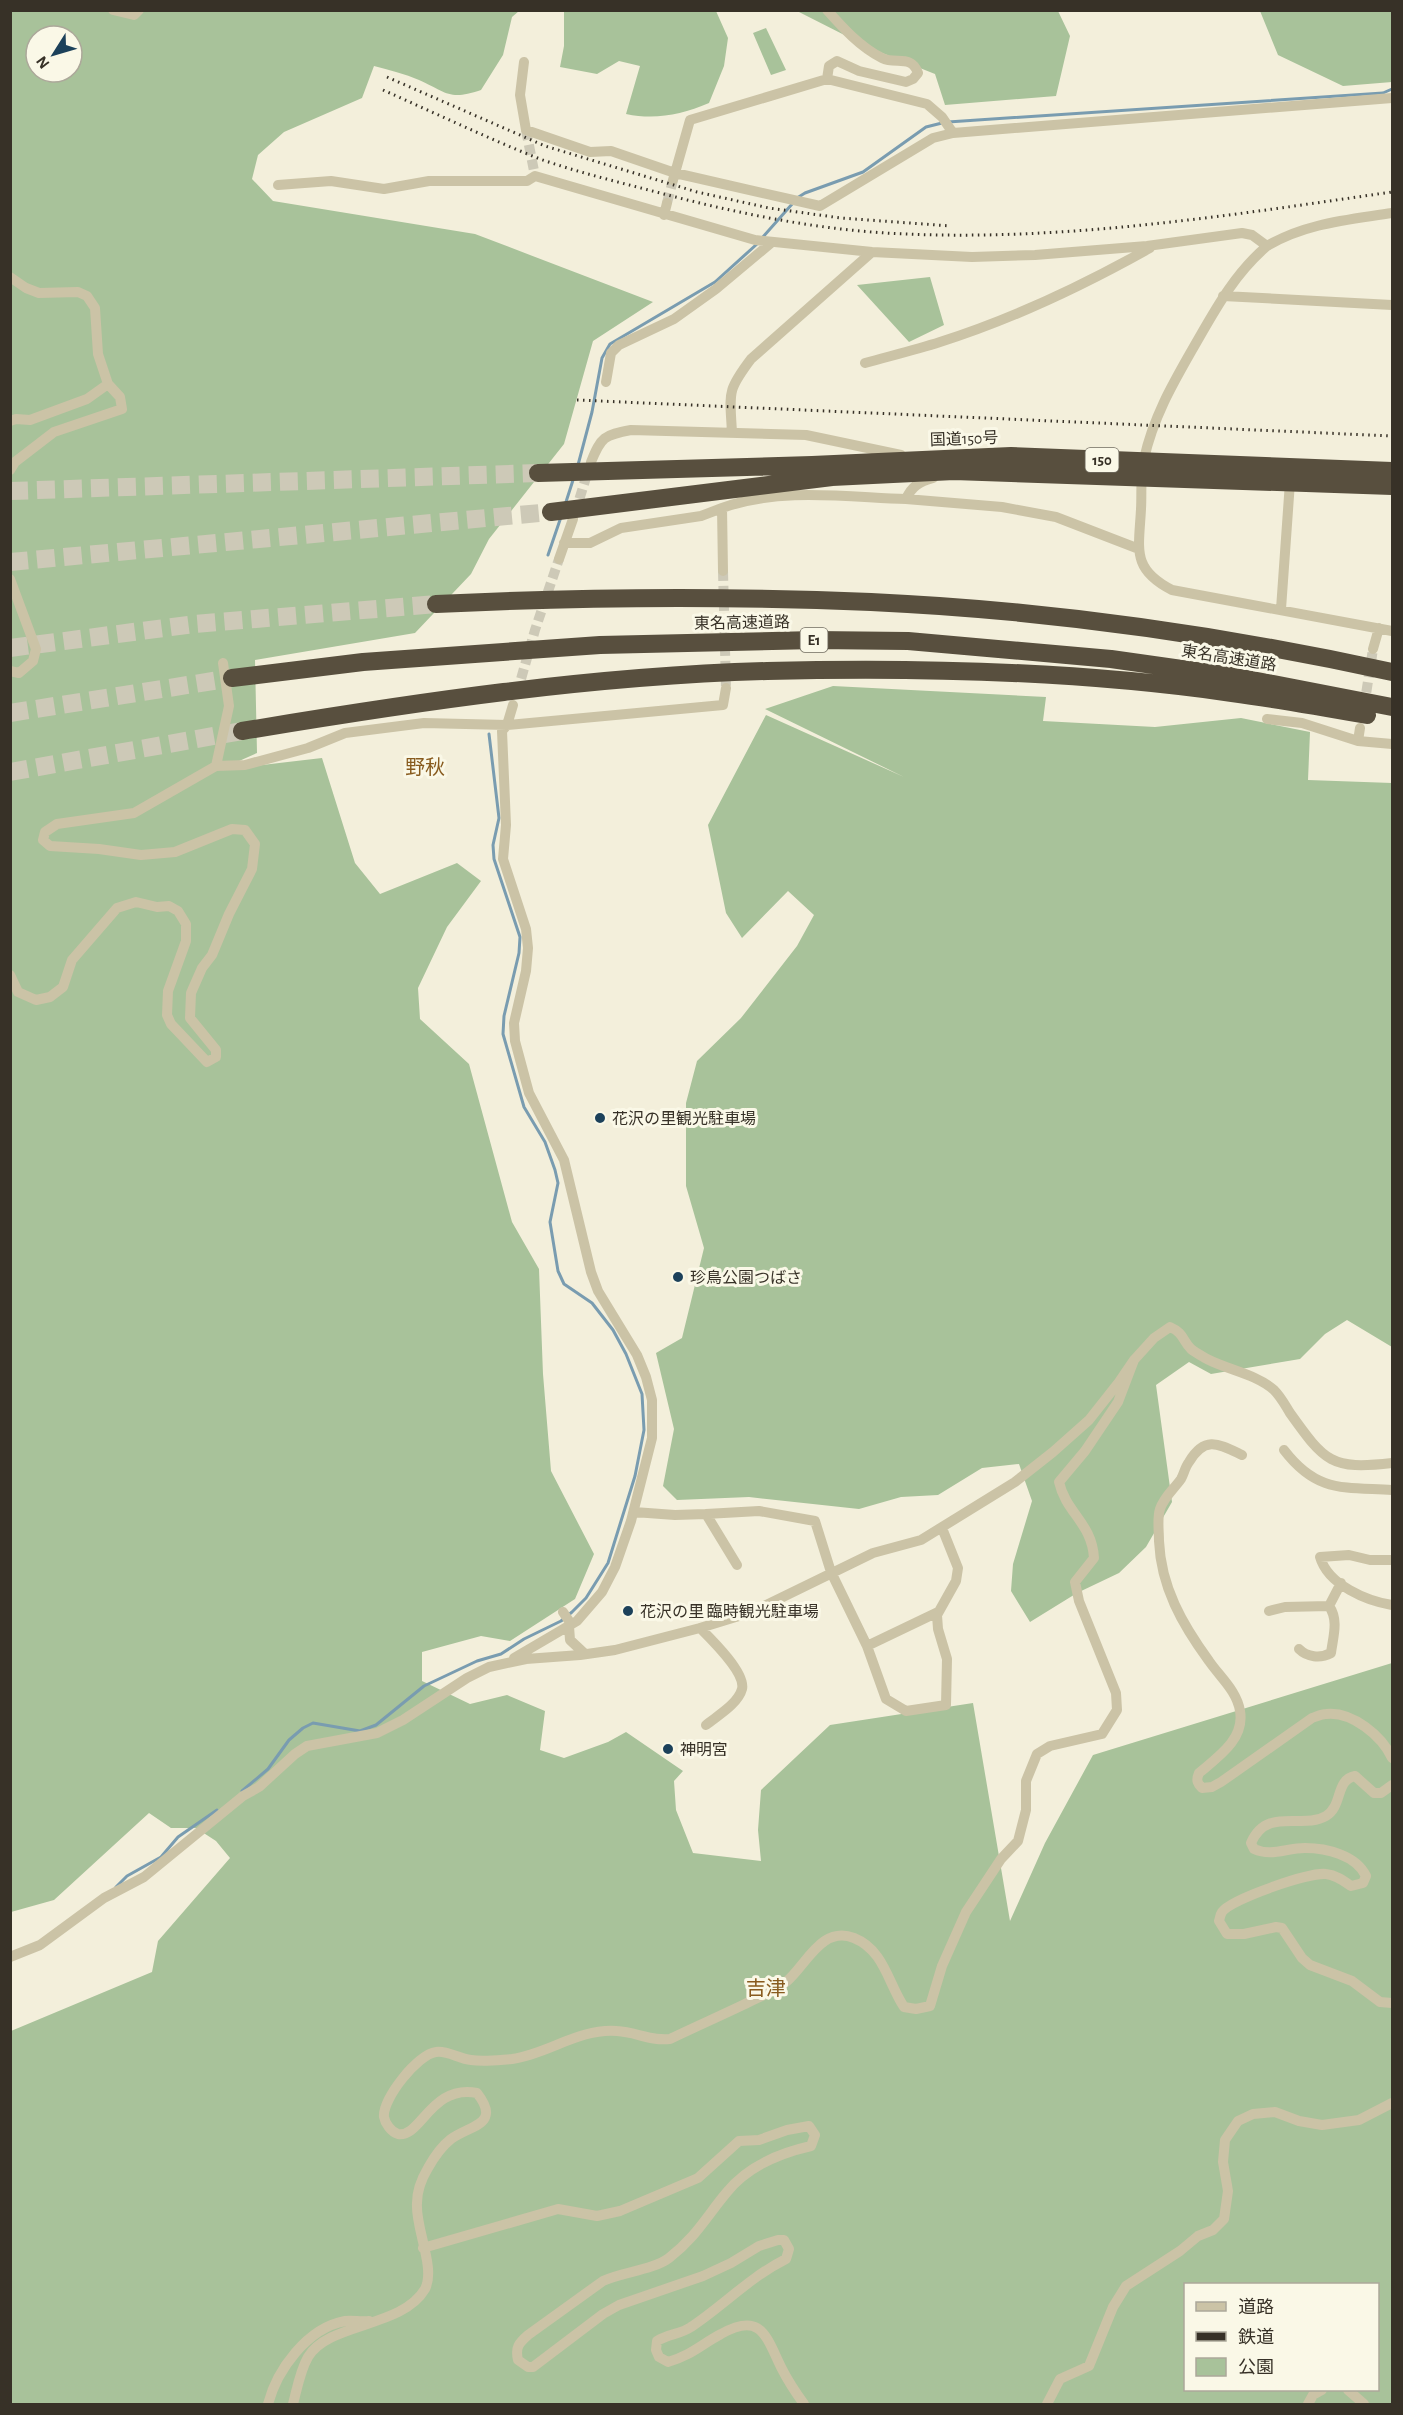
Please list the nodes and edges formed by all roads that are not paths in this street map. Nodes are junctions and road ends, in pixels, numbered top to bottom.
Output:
1 (113, 10) edge
2 (138, 10) edge
3 (827, 10) edge
4 (524, 62) dead end
5 (827, 79) junction
6 (1392, 98) edge
7 (952, 130) junction
8 (674, 176) junction
9 (278, 185) dead end
10 (667, 203) tunnel mouth
11 (1392, 213) edge
12 (664, 215) junction
13 (771, 243) junction
14 (1157, 245) junction
15 (1267, 246) junction
16 (872, 252) junction
17 (10, 278) edge
18 (1223, 296) junction
19 (1392, 305) edge
20 (865, 363) dead end
21 (606, 382) dead end
22 (108, 384) junction
23 (10, 421) edge
24 (732, 433) junction
25 (923, 460) junction
26 (591, 462) tunnel mouth
27 (1143, 469) junction
28 (10, 470) edge
29 (954, 471) junction
30 (1392, 471) edge
31 (538, 473) tunnel mouth
32 (1290, 482) junction
33 (1392, 486) edge
34 (906, 500) junction
35 (722, 508) junction
36 (551, 512) tunnel mouth
37 (573, 519) tunnel mouth
38 (564, 543) junction
39 (1139, 549) junction
40 (560, 558) tunnel mouth
41 (723, 571) tunnel mouth
42 (10, 579) edge
43 (436, 604) tunnel mouth
44 (1281, 609) junction
45 (1379, 628) junction
46 (1392, 631) edge
47 (1373, 649) tunnel mouth
48 (10, 671) edge
49 (228, 671) joint
50 (1392, 672) edge
51 (726, 688) tunnel mouth
52 (513, 705) tunnel mouth
53 (1392, 707) edge
54 (1267, 719) dead end
55 (1392, 719) edge
56 (507, 724) junction
57 (1360, 728) dead end
58 (242, 731) tunnel mouth
59 (1358, 741) junction
60 (1392, 744) edge
61 (216, 766) junction
62 (10, 975) edge
63 (1134, 1360) junction
64 (1284, 1450) dead end
65 (1242, 1455) dead end
66 (1392, 1462) edge
67 (1392, 1490) edge
68 (634, 1512) junction
69 (706, 1514) junction
70 (942, 1528) junction
71 (1392, 1560) edge
72 (737, 1565) dead end
73 (831, 1572) junction
74 (1341, 1583) junction
75 (1392, 1605) edge
76 (1329, 1606) junction
77 (1269, 1611) dead end
78 (564, 1612) dead end
79 (938, 1612) junction
80 (570, 1625) junction
81 (700, 1628) junction
82 (867, 1646) junction
83 (1299, 1649) dead end
84 (585, 1654) junction
85 (509, 1662) junction
86 (706, 1725) dead end
87 (1392, 1758) edge
88 (1392, 1785) edge
89 (10, 1957) edge
90 (1392, 2003) edge
91 (1392, 2103) edge
92 (423, 2248) junction
93 (375, 2321) junction
94 (1320, 2391) edge
95 (1349, 2391) edge
96 (268, 2404) edge
97 (292, 2404) edge
98 (804, 2404) edge
99 (1047, 2404) edge
100 (1308, 2404) edge
101 (1364, 2404) edge

1 - 2 street
3 - 5 street
4 - 8 street
5 - 7 street
5 - 8 street
6 - 7 street
7 - 8 street
9 - 12 street
10 - 12 street
11 - 15 street
12 - 13 street
13 - 16 street
13 - 21 street
14 - 15 street
14 - 16 street
14 - 20 street
15 - 18 street
16 - 24 street
17 - 22 street
18 - 19 street
18 - 27 street
22 - 23 street
22 - 28 street
24 - 25 street
24 - 26 street
25 - 27 highway, 国道150号 / 150
25 - 31 highway, 国道150号 / 150
27 - 29 highway, 国道150号 / 150
27 - 30 highway, 国道150号 / 150
27 - 32 highway, 国道150号 / 150
27 - 39 street
29 - 34 street
29 - 36 highway, 国道150号 / 150
32 - 33 highway, 国道150号 / 150
32 - 44 street
34 - 35 street
34 - 39 street
35 - 38 street
35 - 41 street
37 - 38 street
38 - 40 street
39 - 44 street
42 - 48 street
43 - 50 highway, 東名高速道路
44 - 45 street
45 - 46 street
45 - 47 street
49 - 53 highway, 東名高速道路 / E1
49 - 61 street
51 - 56 street
52 - 56 street
54 - 59 street
55 - 58 highway, E1
56 - 61 street
56 - 68 street
57 - 59 street
59 - 60 street
61 - 62 street
63 - 66 street
63 - 70 street
63 - 92 street
64 - 67 street
65 - 87 street
68 - 69 street
68 - 80 street
69 - 72 street
69 - 73 street
70 - 73 street
70 - 79 street
71 - 74 street
73 - 81 street
73 - 82 street
74 - 75 street
74 - 76 street
76 - 77 street
76 - 83 street
78 - 80 street
79 - 82 street
79 - 82 street
80 - 84 street
80 - 85 street
81 - 84 street
81 - 86 street
84 - 85 street
85 - 89 street
88 - 90 street
91 - 99 street
92 - 93 street
92 - 98 street
93 - 96 street
93 - 97 street
94 - 100 street
95 - 101 street

